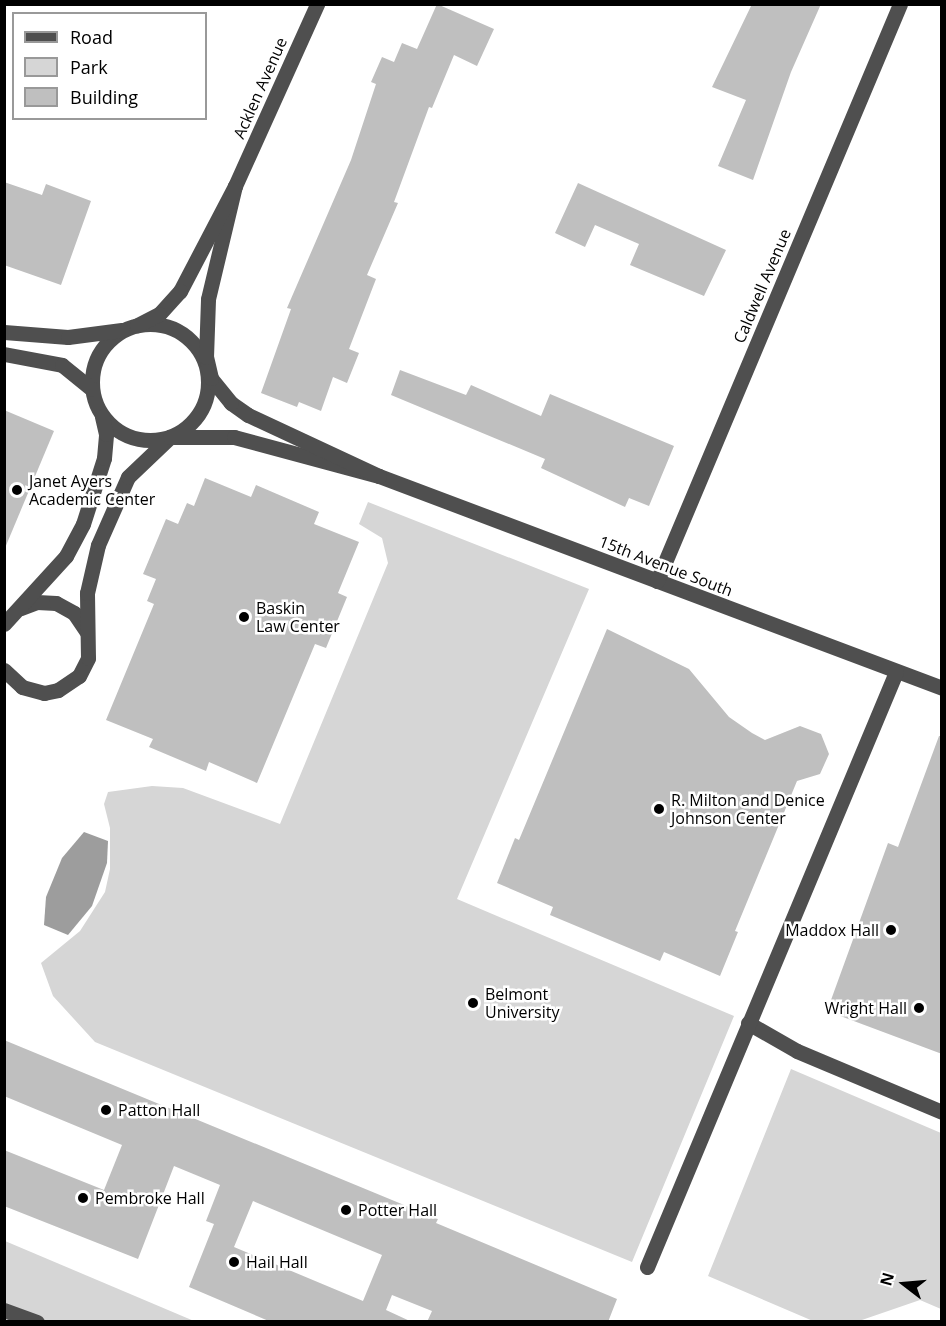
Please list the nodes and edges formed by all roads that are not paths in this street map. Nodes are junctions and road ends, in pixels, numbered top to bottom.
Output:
1 (317, 4) edge
2 (900, 4) edge
3 (235, 186) junction
4 (131, 327) junction
5 (4, 332) edge
6 (4, 354) edge
7 (207, 370) junction
8 (93, 389) junction
9 (98, 408) junction
10 (170, 437) junction
11 (379, 476) junction
12 (657, 581) junction
13 (8, 620) edge
14 (90, 647) junction
15 (4, 670) edge
16 (896, 672) junction
17 (942, 688) edge
18 (748, 1023) junction
19 (942, 1112) edge
20 (647, 1267) dead end
21 (4, 1310) edge
22 (36, 1322) edge

1 - 3 street, Acklen Avenue
2 - 12 street, Caldwell Avenue
3 - 4 street, Acklen Avenue
3 - 7 street, Acklen Avenue
4 - 5 street
4 - 7 street
4 - 8 street
6 - 8 street
7 - 10 street
7 - 11 street, 15th Avenue South
8 - 9 street
9 - 10 street
9 - 13 street
10 - 11 street, 15th Avenue South
10 - 14 street
11 - 12 street, 15th Avenue South
12 - 16 street, 15th Avenue South
13 - 14 street
14 - 15 street
16 - 17 street, 15th Avenue South
16 - 18 street
18 - 19 street
18 - 20 street
21 - 22 street

